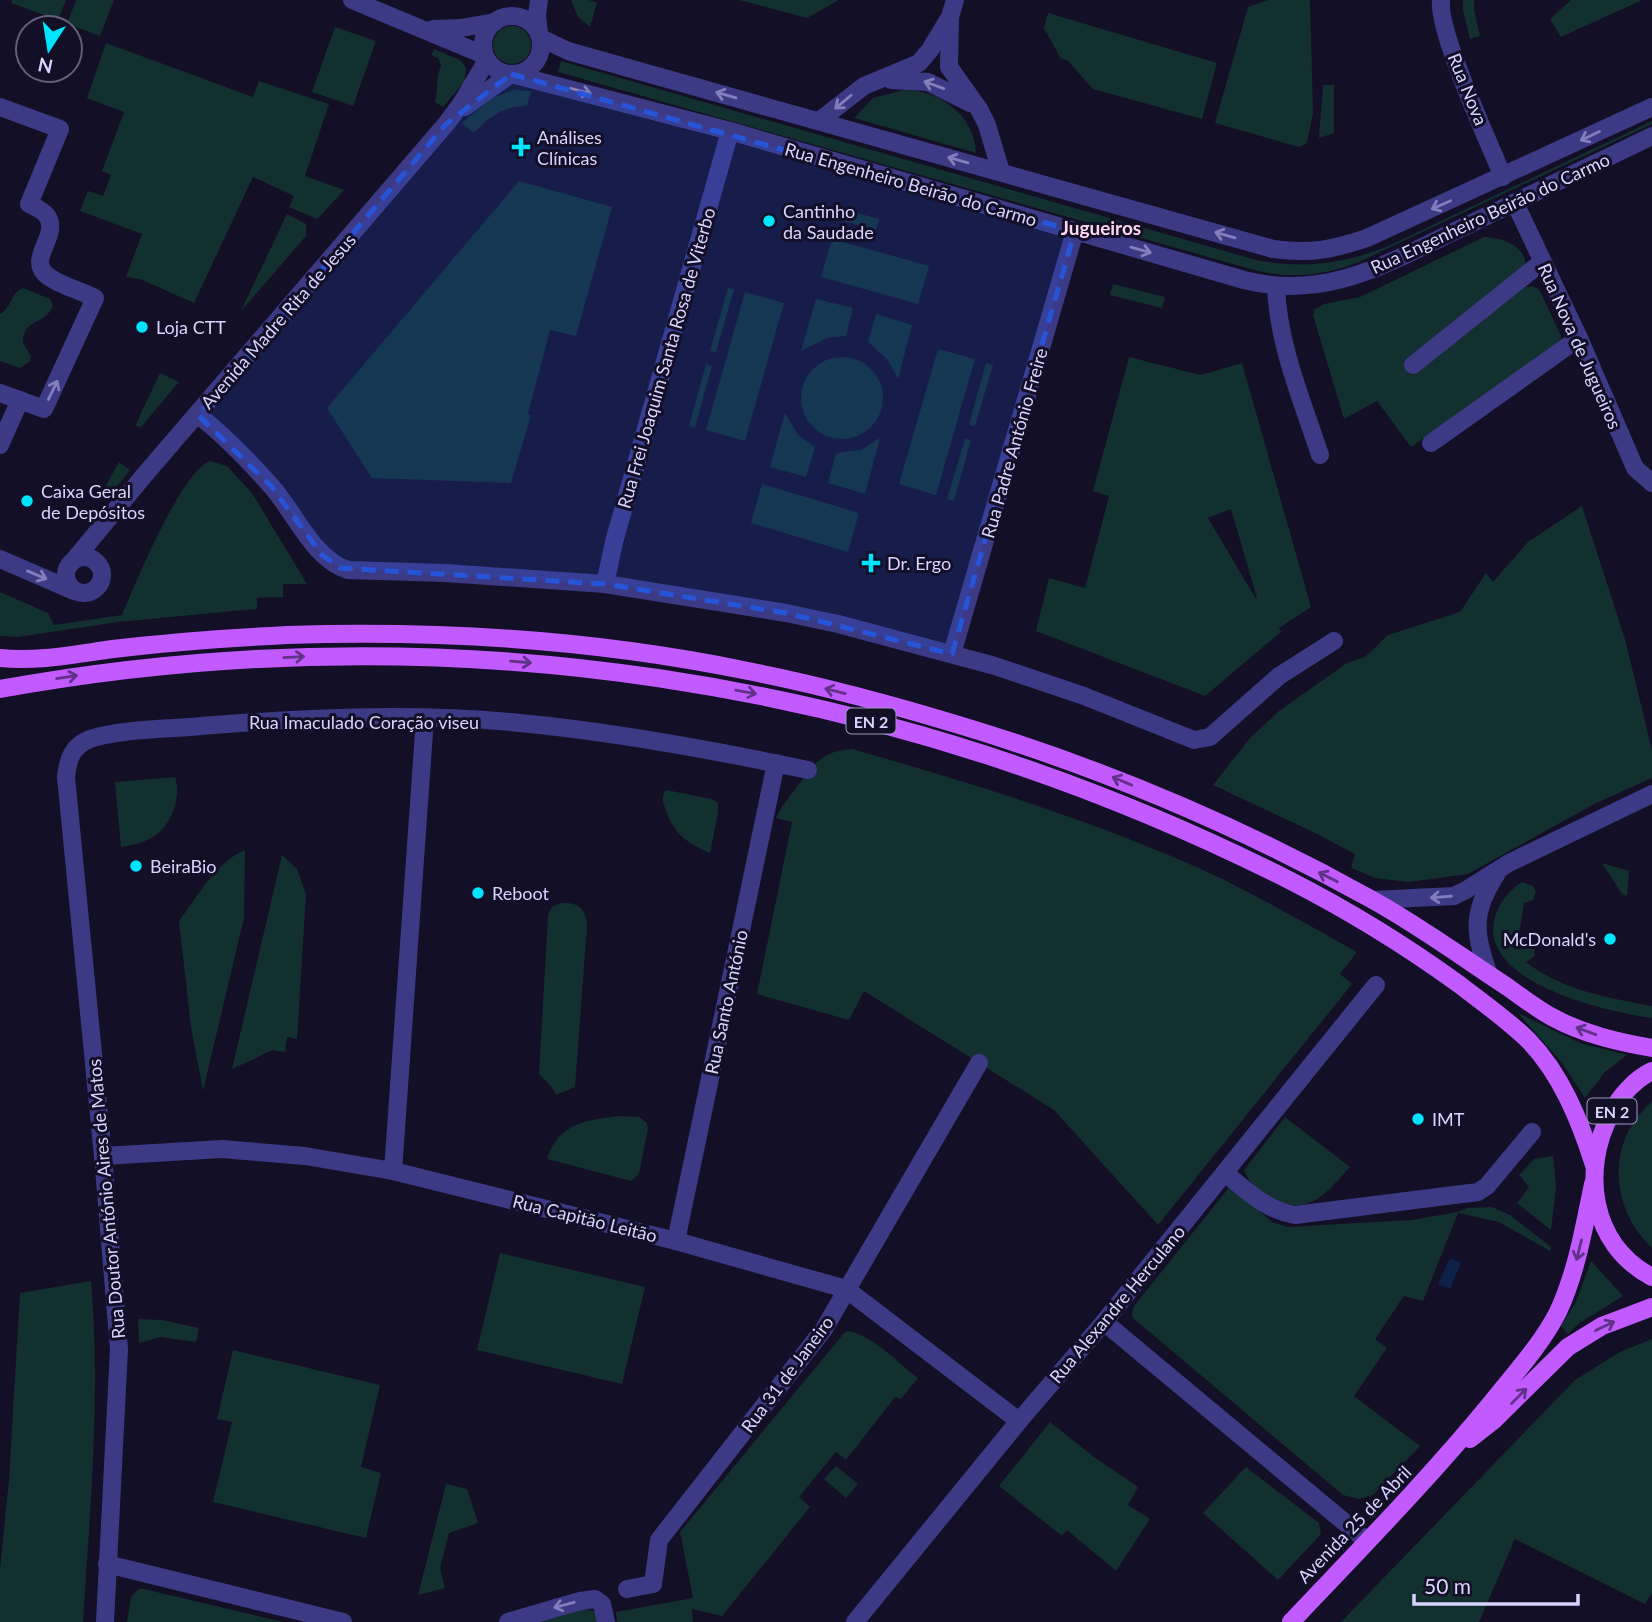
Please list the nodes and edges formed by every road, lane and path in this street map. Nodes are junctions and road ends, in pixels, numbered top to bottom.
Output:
1 (352, 0) edge
2 (520, 0) edge
3 (539, 0) edge
4 (1441, 0) edge
5 (952, 8) edge
6 (499, 20) junction
7 (422, 29) junction
8 (540, 36) junction
9 (485, 58) junction
10 (513, 75) junction
11 (864, 86) junction
12 (0, 107) edge
13 (1652, 107) edge
14 (819, 121) junction
15 (446, 124) junction
16 (987, 125) junction
17 (730, 131) junction
18 (1652, 136) edge
19 (1001, 172) junction
20 (1503, 177) junction
21 (1515, 203) junction
22 (1075, 231) junction
23 (1542, 261) junction
24 (1276, 286) junction
25 (1579, 338) junction
26 (1413, 365) dead end
27 (0, 393) edge
28 (20, 400) junction
29 (198, 415) junction
30 (1431, 443) dead end
31 (0, 445) edge
32 (1320, 455) dead end
33 (1652, 483) edge
34 (111, 518) junction
35 (0, 559) edge
36 (74, 560) junction
37 (102, 571) junction
38 (605, 584) junction
39 (74, 591) junction
40 (1335, 641) dead end
41 (952, 654) junction
42 (0, 658) edge
43 (0, 689) edge
44 (425, 718) junction
45 (776, 763) junction
46 (808, 770) dead end
47 (66, 777) joint
48 (1652, 794) edge
49 (1500, 868) junction
50 (1373, 900) junction
51 (1489, 975) junction
52 (1376, 985) dead end
53 (1652, 1048) edge
54 (979, 1063) dead end
55 (1652, 1071) edge
56 (1532, 1132) dead end
57 (103, 1156) junction
58 (1594, 1165) junction
59 (393, 1171) junction
60 (1225, 1173) junction
61 (1593, 1184) junction
62 (676, 1241) junction
63 (1652, 1276) edge
64 (846, 1289) junction
65 (1652, 1307) edge
66 (1104, 1322) junction
67 (1019, 1421) junction
68 (1448, 1456) junction
69 (1367, 1541) junction
70 (107, 1564) junction
71 (626, 1589) dead end
72 (105, 1622) edge
73 (343, 1622) edge
74 (508, 1622) edge
75 (606, 1622) edge
76 (855, 1622) edge
77 (1291, 1622) edge

1 - 7 street
2 - 6 street
3 - 8 street
4 - 20 street, Rua Nova
5 - 11 street
5 - 16 street
6 - 7 street
6 - 8 street
6 - 9 street
7 - 9 street
8 - 10 street
14 -> 8 street, Rua Engenheiro Beirão do Carmo
9 - 10 street
9 - 15 street, Avenida Madre Rita de Jesus
10 - 15 street, Avenida Madre Rita de Jesus
10 -> 17 street, Rua Engenheiro Beirão do Carmo
11 -> 14 street
16 -> 11 street
28 -> 12 street
13 -> 20 street, Rua Engenheiro Beirão do Carmo
19 -> 14 street, Rua Engenheiro Beirão do Carmo
15 - 29 street, Avenida Madre Rita de Jesus
16 - 19 street
17 - 22 street, Rua Engenheiro Beirão do Carmo
17 - 38 street, Rua Frei Joaquim Santa Rosa de Viterbo
18 - 21 street, Rua Engenheiro Beirão do Carmo
20 -> 19 street, Rua Engenheiro Beirão do Carmo
21 - 23 street, Rua Nova de Jugueiros
21 - 24 street, Rua Engenheiro Beirão do Carmo
22 -> 24 street, Rua Engenheiro Beirão do Carmo
22 - 41 street, Rua Padre António Freire
23 - 25 street, Rua Nova de Jugueiros
23 - 26 street
24 - 32 street
25 - 30 street
25 - 33 street, Rua Nova de Jugueiros
27 - 28 street
28 - 31 street
29 - 34 street, Avenida Madre Rita de Jesus
29 - 38 street
34 - 36 street, Avenida Madre Rita de Jesus
34 - 37 street, Avenida Madre Rita de Jesus
35 -> 39 street
36 - 37 street
36 - 39 street
37 - 39 street
38 - 41 street
40 - 41 street
50 -> 42 main road, EN 2
43 -> 58 main road, EN 2
44 - 45 street, Rua Imaculado Coração viseu
44 - 47 street, Rua Imaculado Coração viseu
44 - 59 street
45 - 46 street, Rua Imaculado Coração viseu
45 - 62 street, Rua Santo António
47 - 57 street, Rua Doutor António Aires de Matos
48 - 49 street
49 -> 50 street
49 - 51 street
50 - 51 main road, EN 2
53 -> 51 main road, EN 2
52 - 60 street, Rua Alexandre Herculano
54 - 64 street, Rua 31 de Janeiro
55 - 58 main road, EN 2
56 - 60 street
57 - 59 street, Rua Capitão Leitão
57 - 70 street, Rua Doutor António Aires de Matos
58 - 61 main road, EN 2
59 - 62 street, Rua Capitão Leitão
60 - 66 street, Rua Alexandre Herculano
61 - 63 main road, EN 2
61 -> 68 main road, Avenida 25 de Abril
62 - 64 street, Rua Capitão Leitão
64 - 67 street, Rua Capitão Leitão
64 - 71 street, Rua 31 de Janeiro
68 -> 65 main road, Avenida 25 de Abril
66 - 67 street, Rua Alexandre Herculano
66 - 69 street
67 - 76 street, Rua Alexandre Herculano
68 - 69 main road, Avenida 25 de Abril
69 - 77 main road, Avenida 25 de Abril
70 - 72 street, Rua Doutor António Aires de Matos
70 - 73 street
75 -> 74 street

